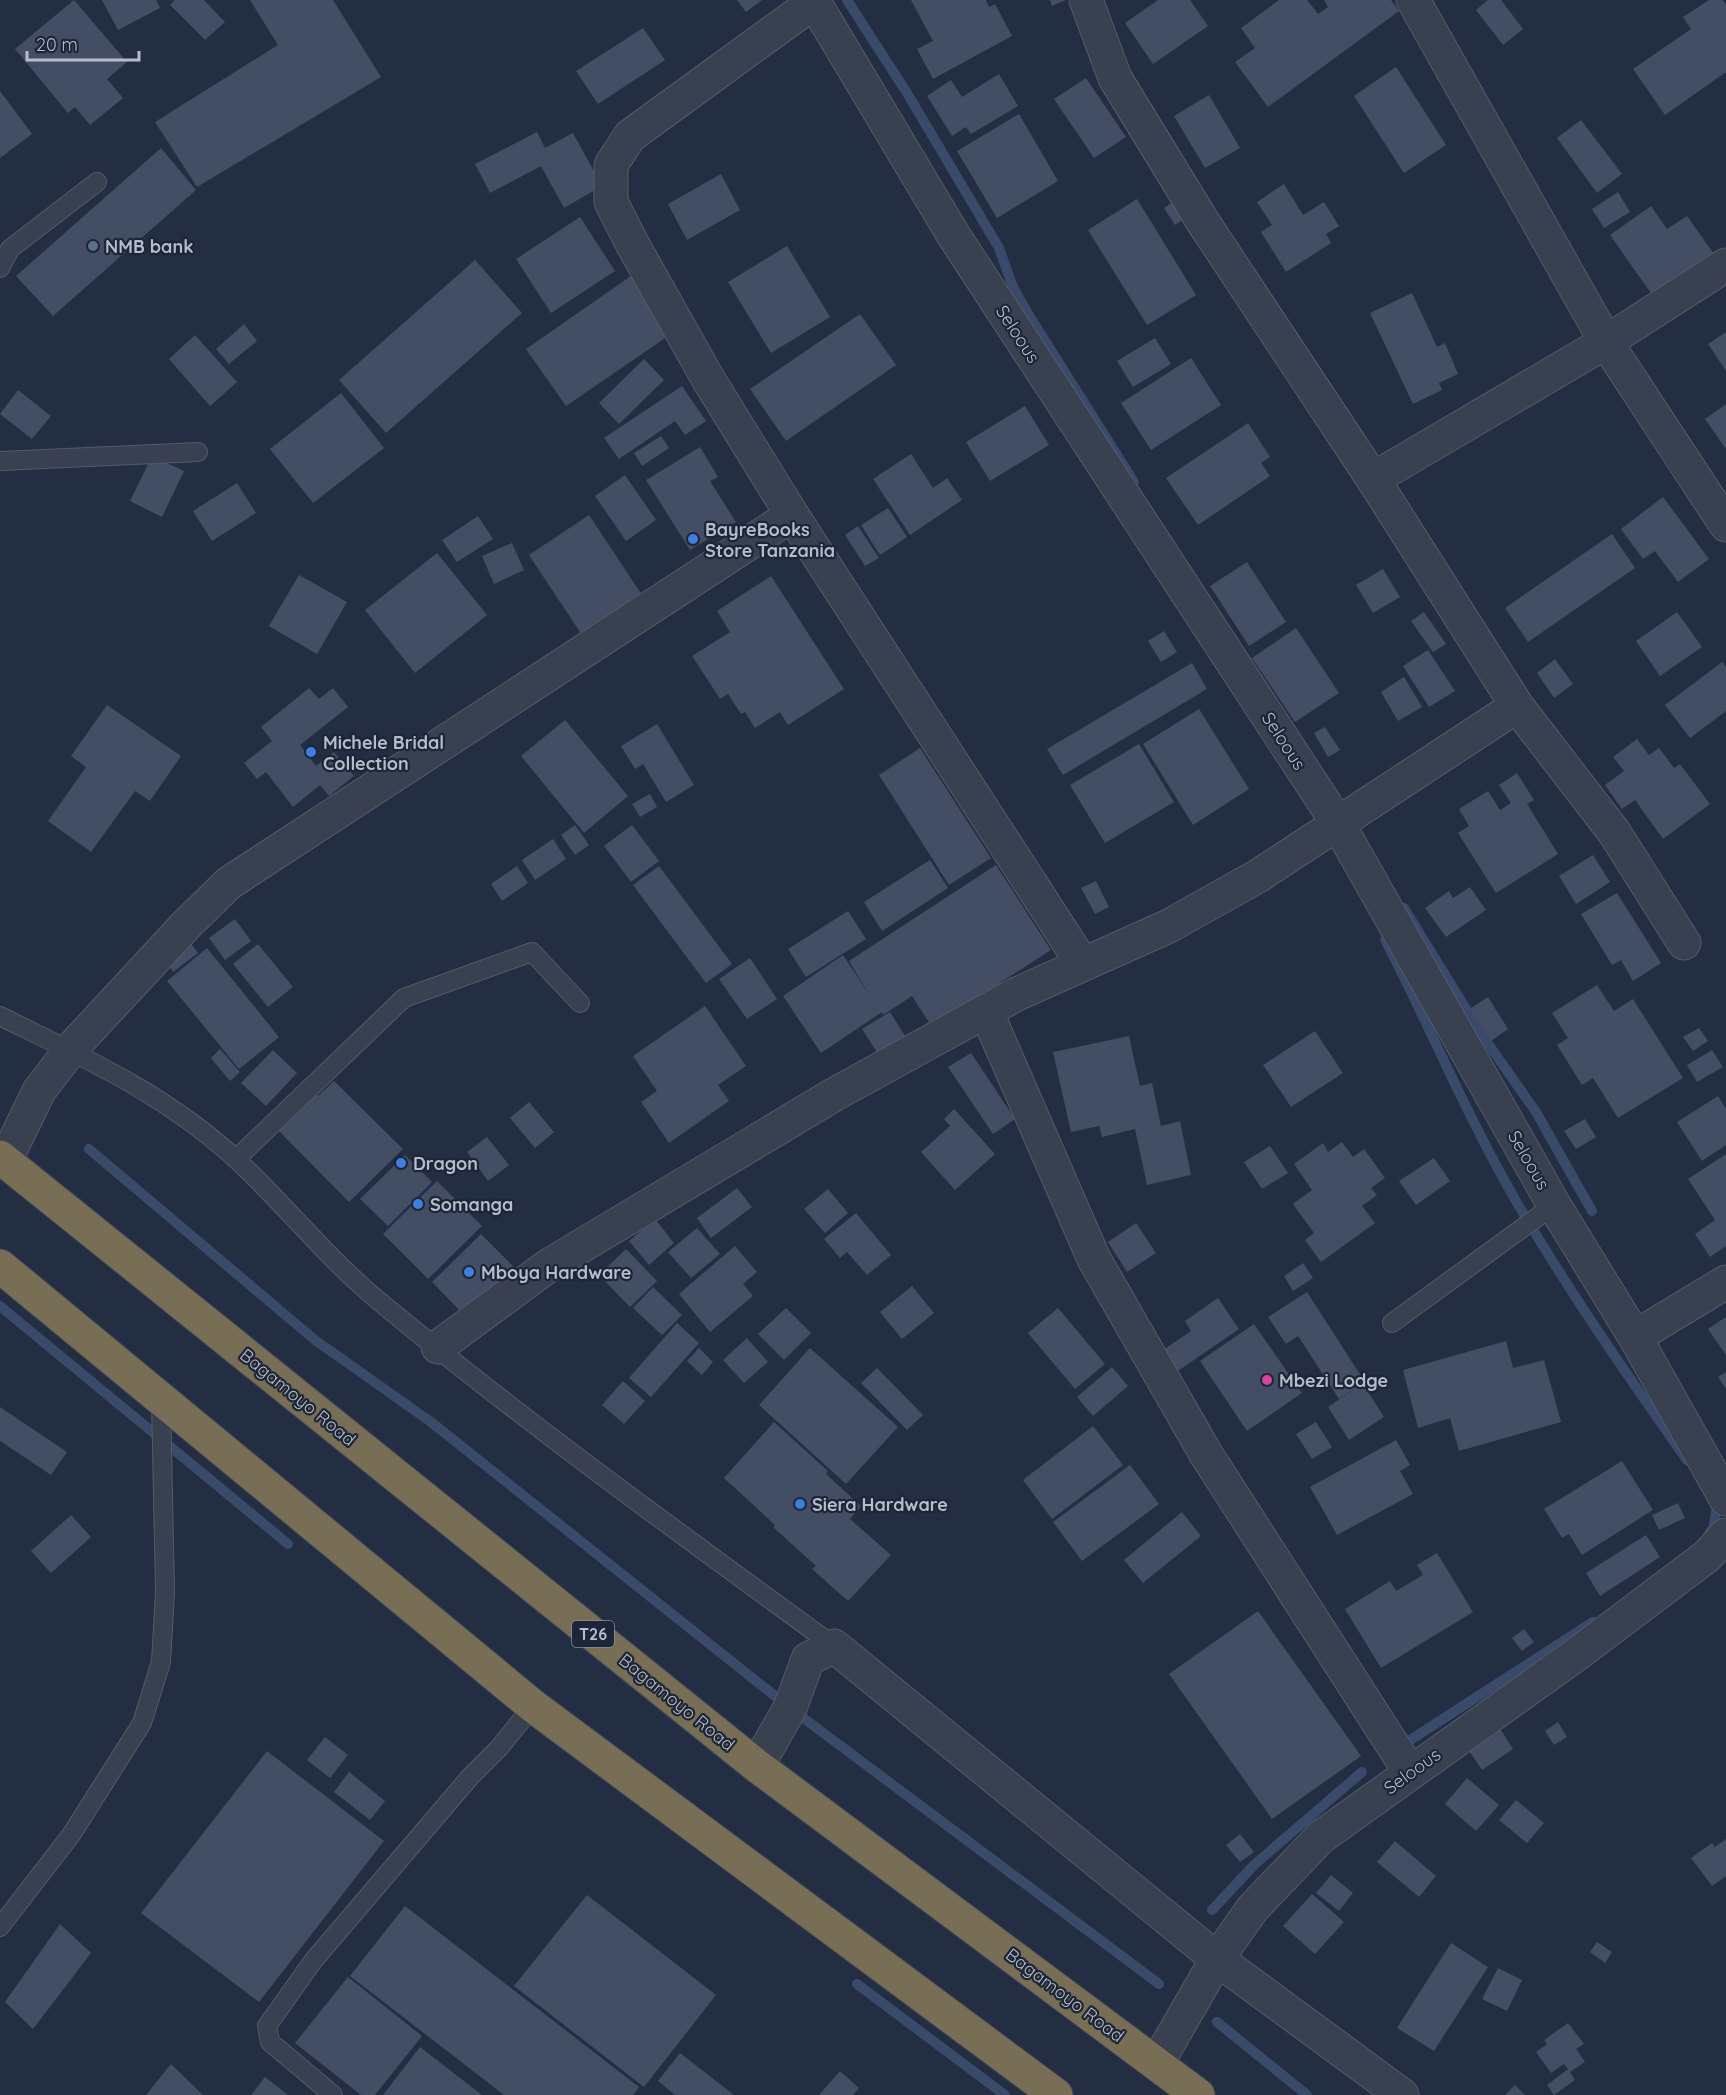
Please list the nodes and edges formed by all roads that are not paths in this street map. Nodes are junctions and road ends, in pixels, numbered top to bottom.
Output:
1 (1086, 0) edge
2 (1413, 0) edge
3 (813, 1) edge
4 (97, 182) dead end
5 (1726, 265) edge
6 (0, 268) edge
7 (1606, 342) junction
8 (198, 452) dead end
9 (0, 461) edge
10 (1373, 479) junction
11 (792, 514) junction
12 (1726, 525) edge
13 (1517, 706) junction
14 (1337, 822) junction
15 (1684, 943) dead end
16 (1082, 963) junction
17 (580, 1002) dead end
18 (986, 1011) junction
19 (0, 1016) edge
20 (71, 1048) junction
21 (2, 1159) edge
22 (236, 1159) junction
23 (1554, 1204) junction
24 (0, 1266) edge
25 (1726, 1282) edge
26 (1392, 1323) dead end
27 (1635, 1336) junction
28 (438, 1347) junction
29 (161, 1399) junction
30 (1726, 1499) edge
31 (1726, 1535) edge
32 (834, 1646) junction
33 (533, 1706) junction
34 (757, 1766) junction
35 (1410, 1772) junction
36 (0, 1927) edge
37 (1217, 1959) junction
38 (1157, 2063) junction
39 (333, 2095) edge
40 (1056, 2095) edge
41 (1198, 2095) edge
42 (1402, 2095) edge

1 - 10 street
2 - 7 street
3 - 11 street
3 - 14 street, Seloous
4 - 6 lane
5 - 7 street
7 - 10 street
7 - 12 street
8 - 9 lane
10 - 13 street
11 - 16 street
11 - 20 street
13 - 14 street
13 - 15 street
14 - 16 street
14 - 23 street, Seloous
16 - 18 street
17 - 22 lane
18 - 28 street
18 - 35 street
19 - 20 lane
20 - 21 street
20 - 22 lane
21 - 34 highway, Bagamoyo Road / T26
22 - 28 lane
23 - 26 lane
23 - 27 street, Seloous
24 - 29 highway
25 - 27 street
27 - 30 street, Seloous
28 - 32 lane
29 - 33 highway
29 - 36 lane
31 - 35 street, Seloous
32 - 34 street
32 - 37 street
33 - 39 lane
33 - 40 highway
34 - 38 highway, Bagamoyo Road / T26
35 - 37 street, Seloous
37 - 38 street, Seloous
37 - 42 street
38 - 41 highway, Bagamoyo Road / T26

